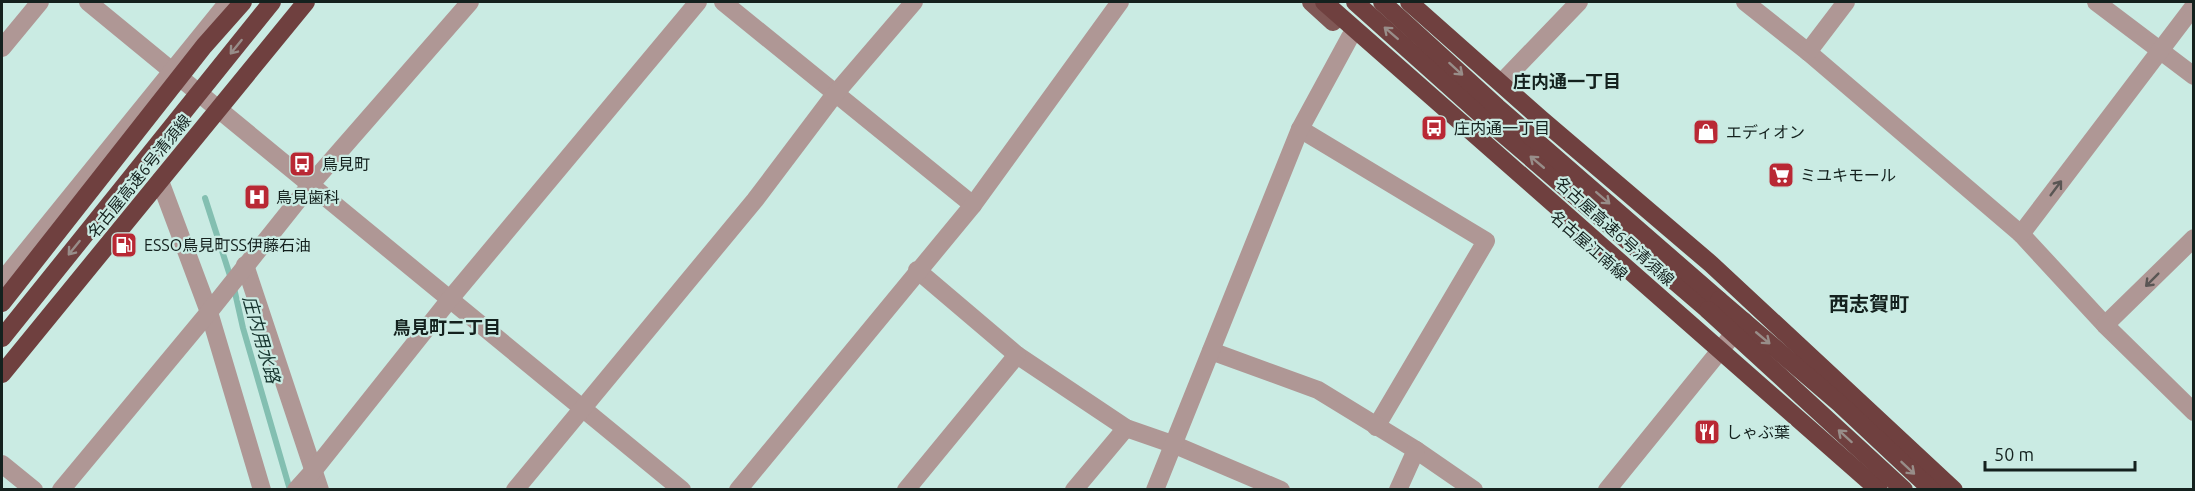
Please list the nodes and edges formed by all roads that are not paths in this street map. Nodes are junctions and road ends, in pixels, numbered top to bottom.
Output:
1 (40, 2) edge
2 (88, 2) edge
3 (228, 2) edge
4 (243, 2) edge
5 (272, 2) edge
6 (300, 2) edge
7 (306, 2) edge
8 (470, 2) edge
9 (698, 2) edge
10 (723, 2) edge
11 (914, 2) edge
12 (1120, 2) edge
13 (1311, 2) edge
14 (1324, 2) edge
15 (1355, 2) edge
16 (1382, 2) edge
17 (1409, 2) edge
18 (1416, 2) edge
19 (1579, 2) edge
20 (1745, 2) edge
21 (1846, 2) edge
22 (2096, 2) edge
23 (2193, 6) edge
24 (1350, 36) junction
25 (2, 48) edge
26 (2159, 50) junction
27 (1808, 52) junction
28 (172, 70) junction
29 (2193, 76) edge
30 (1502, 82) junction
31 (835, 94) junction
32 (216, 107) junction
33 (1300, 129) junction
34 (160, 181) junction
35 (311, 184) junction
36 (973, 205) junction
37 (2021, 234) junction
38 (2193, 238) edge
39 (245, 265) junction
40 (917, 270) junction
41 (2, 281) edge
42 (450, 299) junction
43 (2, 303) edge
44 (1754, 308) junction
45 (209, 312) junction
46 (2105, 326) junction
47 (2, 338) edge
48 (1211, 351) junction
49 (1017, 355) junction
50 (1716, 358) junction
51 (2, 376) edge
52 (582, 407) junction
53 (2193, 412) edge
54 (1376, 427) junction
55 (1126, 428) junction
56 (1175, 445) junction
57 (1416, 450) junction
58 (2, 464) edge
59 (314, 470) junction
60 (34, 489) edge
61 (61, 489) edge
62 (262, 489) edge
63 (296, 489) edge
64 (320, 489) edge
65 (515, 489) edge
66 (682, 489) edge
67 (738, 489) edge
68 (906, 489) edge
69 (1074, 489) edge
70 (1155, 489) edge
71 (1281, 489) edge
72 (1398, 489) edge
73 (1474, 489) edge
74 (1606, 489) edge
75 (1867, 489) edge
76 (1879, 489) edge
77 (1904, 489) edge
78 (1932, 489) edge
79 (1954, 489) edge
80 (1962, 489) edge

1 - 25 street
2 - 28 street
3 - 28 street
4 - 43 highway, 名古屋高速6号清須線, bridge
5 -> 47 highway, bridge
6 - 32 street
7 - 34 highway, 名古屋高速6号清須線, bridge
8 - 35 street
9 - 42 street
10 - 31 street
11 - 31 street
12 - 36 street
13 - 24 main road, 名古屋江南線
14 - 76 highway, 名古屋高速6号清須線, bridge
77 -> 15 highway, bridge
16 -> 78 highway, bridge
17 - 79 highway, bridge
18 - 30 main road
19 - 30 street
20 - 27 street
21 - 27 street
22 - 26 street
23 - 26 street
24 - 33 street
24 - 50 main road, 名古屋江南線
26 - 29 street
37 -> 26 street
27 - 37 street
28 - 32 street
28 - 41 street
30 - 44 main road
31 - 36 street
31 - 52 street
32 - 34 street
32 - 35 street
33 - 48 street
33 - 54 street
34 - 45 street
34 - 51 highway, 名古屋高速6号清須線, bridge
35 - 39 street
35 - 42 street
36 - 40 street
37 - 46 street
38 -> 46 street
39 - 45 street
39 - 59 street
40 - 49 street
40 - 67 street
42 - 52 street
42 - 59 street
44 - 50 street
44 - 80 main road
45 - 61 street
45 - 62 street
46 - 53 street
48 - 54 street
48 - 56 street
49 - 55 street
49 - 68 street
50 - 74 street
50 - 75 main road, 名古屋江南線
52 - 65 street
52 - 66 street
54 - 57 street
55 - 56 street
55 - 69 street
56 - 70 street
56 - 71 street
57 - 72 street
57 - 73 street
58 - 60 street
59 - 63 street
59 - 64 street

